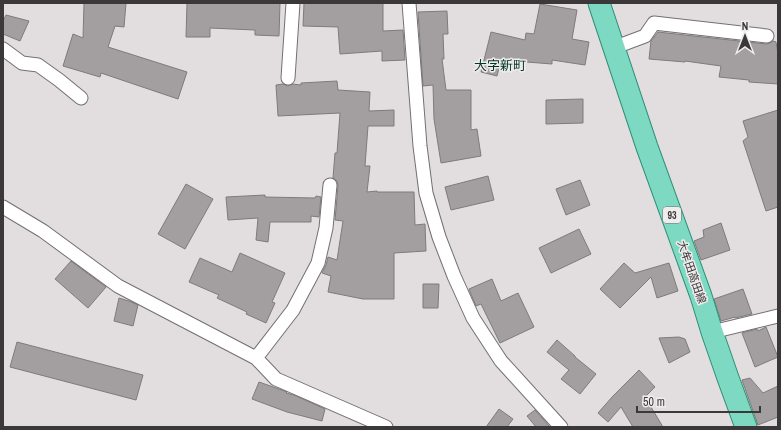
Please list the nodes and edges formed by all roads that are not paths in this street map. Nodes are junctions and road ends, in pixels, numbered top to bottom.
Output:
1 (293, 3) edge
2 (409, 3) edge
3 (599, 3) edge
4 (767, 36) dead end
5 (614, 48) junction
6 (3, 49) edge
7 (288, 78) dead end
8 (81, 98) dead end
9 (330, 185) dead end
10 (3, 207) edge
11 (778, 316) edge
12 (712, 332) junction
13 (256, 358) junction
14 (386, 427) edge
15 (561, 427) edge
16 (746, 427) edge

1 - 7 street
2 - 15 street
3 - 5 main road, 大牟田高田線 / 93
4 - 5 street
5 - 12 main road, 大牟田高田線 / 93
6 - 8 street
9 - 13 street
10 - 13 street
11 - 12 street
12 - 16 main road, 大牟田高田線 / 93
13 - 14 street

